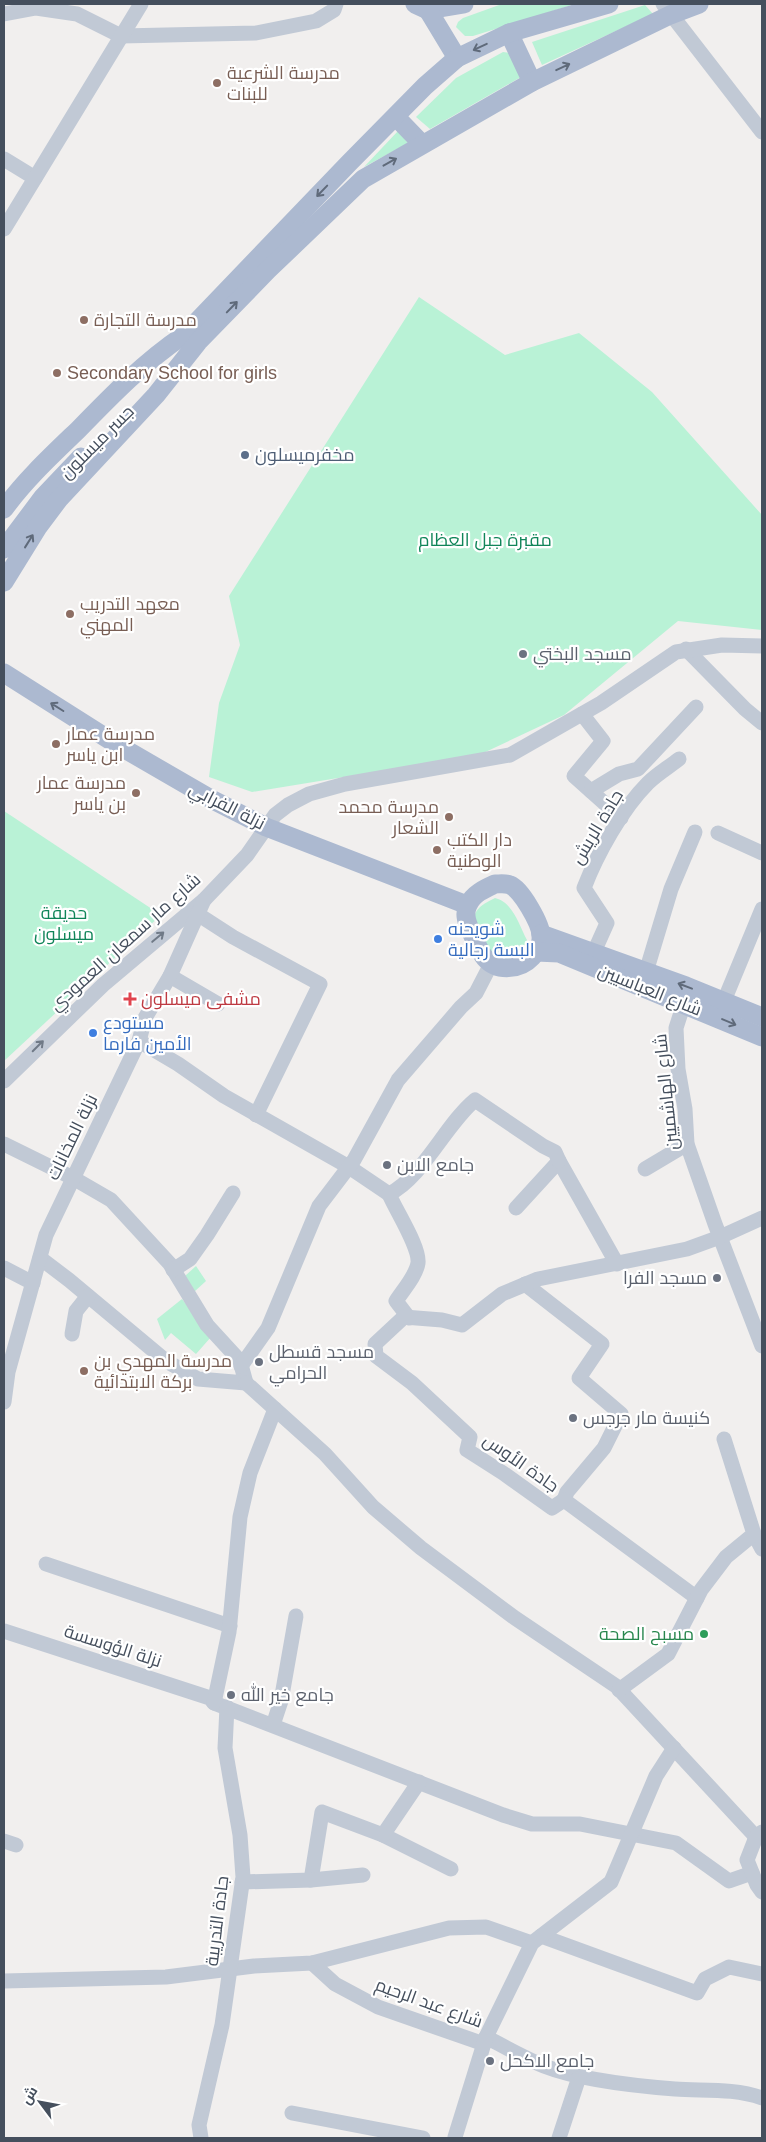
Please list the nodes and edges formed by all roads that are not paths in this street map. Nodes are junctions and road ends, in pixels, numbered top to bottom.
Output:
1 (141, 4) edge
2 (336, 4) edge
3 (464, 4) edge
4 (609, 4) edge
5 (699, 4) edge
6 (421, 7) edge
7 (667, 9) edge
8 (4, 14) edge
9 (509, 33) junction
10 (121, 36) junction
11 (457, 58) junction
12 (532, 82) junction
13 (396, 117) junction
14 (762, 132) edge
15 (422, 144) junction
16 (4, 159) edge
17 (349, 163) junction
18 (35, 178) junction
19 (362, 179) junction
20 (8, 212) edge
21 (4, 229) edge
22 (286, 241) junction
23 (191, 338) junction
24 (4, 509) edge
25 (4, 530) edge
26 (4, 549) edge
27 (4, 582) edge
28 (762, 646) edge
29 (686, 649) junction
30 (4, 673) edge
31 (696, 707) dead end
32 (582, 714) junction
33 (762, 723) edge
34 (678, 759) dead end
35 (591, 791) junction
36 (621, 818) junction
37 (266, 827) junction
38 (695, 832) dead end
39 (718, 833) dead end
40 (762, 853) edge
41 (204, 900) junction
42 (467, 906) junction
43 (762, 909) edge
44 (199, 915) junction
45 (539, 943) junction
46 (594, 952) junction
47 (491, 964) junction
48 (646, 972) junction
49 (170, 976) junction
50 (724, 1001) junction
51 (684, 1003) junction
52 (218, 1004) dead end
53 (762, 1017) edge
54 (762, 1036) edge
55 (139, 1041) junction
56 (4, 1081) edge
57 (256, 1115) junction
58 (4, 1144) edge
59 (687, 1144) junction
60 (559, 1161) junction
61 (349, 1167) junction
62 (645, 1169) dead end
63 (73, 1178) junction
64 (233, 1193) dead end
65 (389, 1194) junction
66 (516, 1208) dead end
67 (762, 1218) edge
68 (720, 1237) junction
69 (40, 1258) junction
70 (617, 1264) junction
71 (4, 1268) edge
72 (173, 1270) junction
73 (33, 1283) junction
74 (526, 1284) junction
75 (88, 1296) junction
76 (756, 1308) edge
77 (408, 1318) junction
78 (72, 1334) dead end
79 (762, 1346) edge
80 (241, 1366) junction
81 (246, 1383) junction
82 (4, 1402) edge
83 (275, 1409) junction
84 (724, 1439) dead end
85 (564, 1500) junction
86 (754, 1534) junction
87 (762, 1548) edge
88 (46, 1564) dead end
89 (697, 1598) junction
90 (296, 1616) dead end
91 (230, 1626) junction
92 (4, 1630) edge
93 (619, 1690) junction
94 (217, 1703) junction
95 (273, 1725) junction
96 (674, 1748) junction
97 (419, 1782) junction
98 (631, 1833) junction
99 (759, 1834) edge
100 (382, 1836) junction
101 (450, 1869) dead end
102 (752, 1873) junction
103 (363, 1875) dead end
104 (311, 1880) junction
105 (242, 1882) junction
106 (762, 1892) edge
107 (537, 1940) junction
108 (312, 1963) junction
109 (230, 1969) junction
110 (762, 1974) edge
111 (4, 1981) edge
112 (485, 2040) junction
113 (579, 2077) junction
114 (762, 2098) edge
115 (292, 2113) dead end
116 (201, 2138) edge
117 (423, 2138) edge
118 (456, 2138) edge
119 (559, 2138) edge

1 - 10 street
2 - 10 street
3 - 6 main road
4 - 9 main road
5 - 7 main road
6 - 11 main road
12 -> 7 main road
7 - 14 street
8 - 10 street
9 -> 11 main road
9 - 12 main road
10 - 18 street
11 - 13 main road
12 - 15 main road
13 - 15 main road
13 - 17 main road
19 -> 15 main road
16 - 18 street
17 - 19 main road
17 -> 22 main road
18 - 20 street
19 - 22 main road
20 - 21 street
22 - 23 main road
23 - 24 main road
23 - 25 main road, جسر ميسلون
23 - 26 main road, جسر ميسلون
27 -> 23 main road
28 - 29 street
29 - 32 street, شارع مار سمعان العمودي
29 - 33 street
37 -> 30 main road, نزلة الفرابي
31 - 35 street
32 - 35 street
32 - 37 street, شارع مار سمعان العمودي
34 - 36 street, جادة الريش
35 - 36 street
36 - 46 street, جادة الريش
37 - 41 street, شارع مار سمعان العمودي
37 - 42 main road, نزلة الفرابي
38 - 48 street
39 - 40 street
41 - 44 street, نزلة المخانات
56 -> 41 street, شارع مار سمعان العمودي
42 - 45 main road
42 - 47 main road
43 - 50 street
44 - 49 street, نزلة المخانات
44 - 57 street
45 - 46 main road, شارع العباسيين
45 - 47 main road
45 - 51 main road, شارع العباسيين
46 - 48 main road, شارع العباسيين
47 - 61 street
50 -> 48 main road, شارع العباسيين
49 - 52 street
49 - 55 street, نزلة المخانات
50 - 53 main road, شارع العباسيين
51 -> 54 main road, شارع العباسيين
51 - 59 street, شارع الهاشميين
55 - 57 street
55 - 63 street, نزلة المخانات
57 - 61 street
58 - 63 street
59 - 62 street
59 - 68 street, شارع الهاشميين
60 - 65 street
60 - 66 street
60 - 70 street
61 - 65 street
61 - 80 street
63 - 69 street, نزلة المخانات
63 - 72 street
64 - 72 street
65 - 77 street
67 - 68 street
68 - 70 street
68 - 76 street, شارع الهاشميين
69 - 73 street, نزلة المخانات
69 - 75 street
70 - 74 street
71 - 73 street
72 - 80 street
73 - 82 street, نزلة المخانات
74 - 77 street
74 - 85 street
75 - 78 street
75 - 81 street
76 - 79 street, شارع الهاشميين
77 - 85 street, جادة الأوس
80 - 81 street
81 - 83 street
83 - 91 street, جادة التدريبة
83 - 93 street
84 - 86 street
85 - 89 street, جادة الأوس
86 - 87 street
86 - 89 street
88 - 91 street
89 - 93 street
90 - 95 street
91 - 94 street, جادة التدريبة
92 - 94 street, نزلة الؤوسسة
93 - 96 street
94 - 95 street, نزلة الؤوسسة
94 - 105 street, جادة التدريبة
95 - 97 street, نزلة الؤوسسة
96 - 98 street
96 - 99 street
97 - 98 street, نزلة الؤوسسة
97 - 100 street
98 - 102 street, نزلة الؤوسسة
98 - 107 street
99 - 102 street
100 - 101 street
100 - 104 street
102 - 106 street
103 - 104 street
104 - 105 street
105 - 109 street, جادة التدريبة
107 - 108 street
107 - 110 street
107 - 112 street
108 - 109 street
108 - 112 street, شارع عبد الرحيم
109 - 111 street
109 - 116 street, جادة التدريبة
112 - 113 street, شارع عبد الرحيم
112 - 118 street
113 - 114 street, شارع عبد الرحيم
113 - 119 street
115 - 117 street

